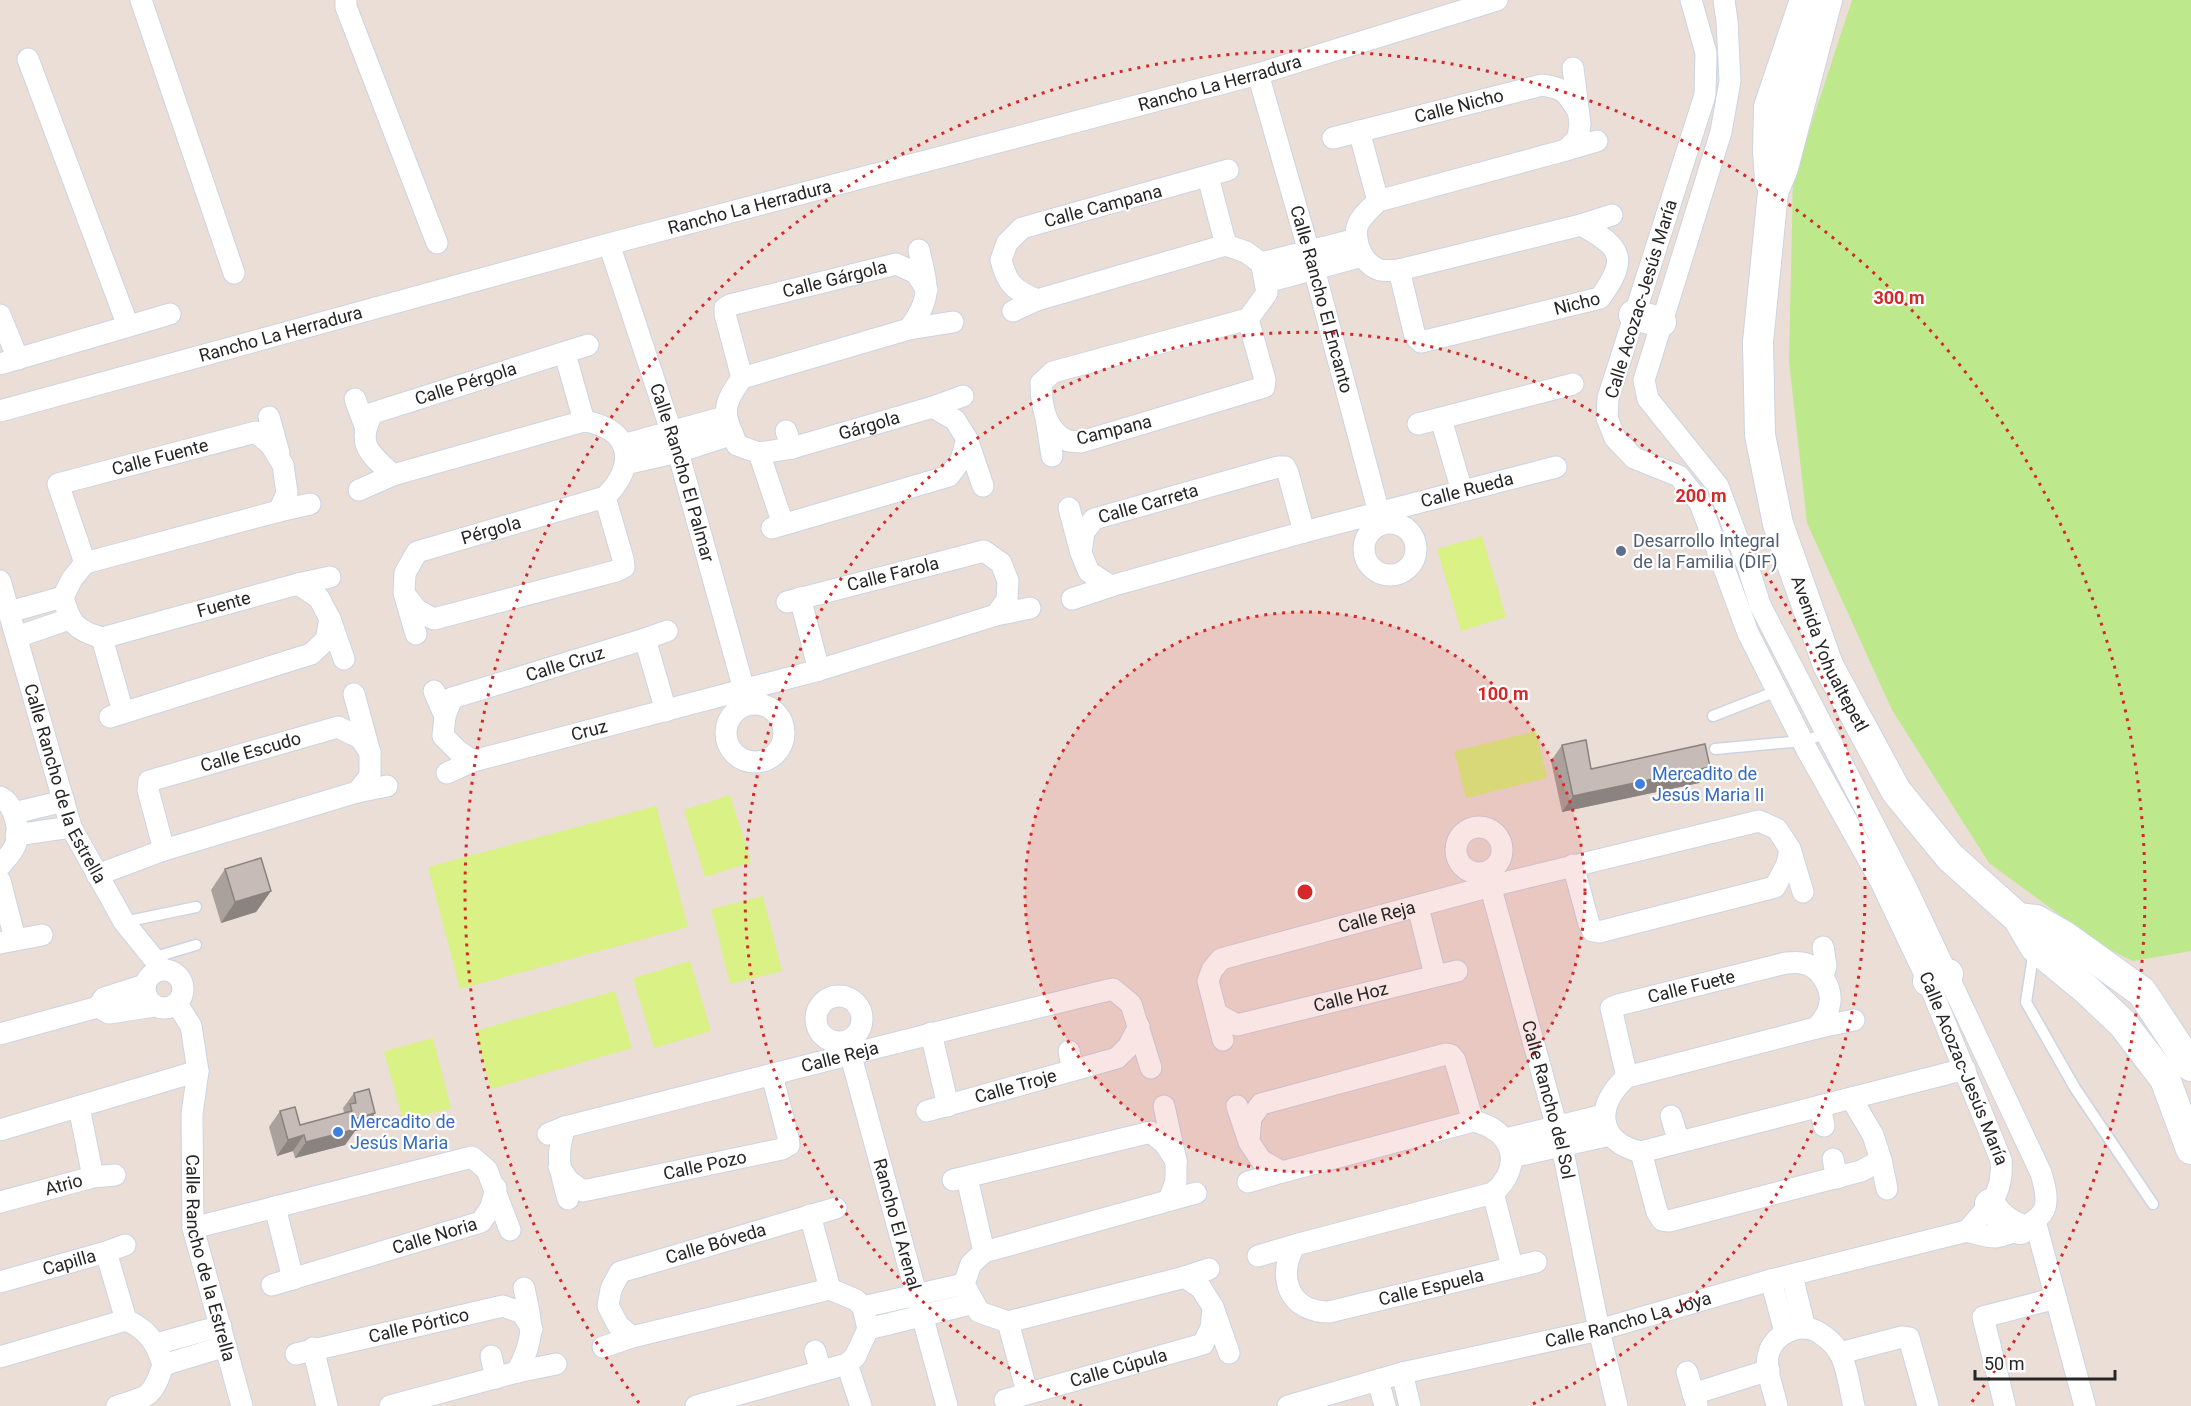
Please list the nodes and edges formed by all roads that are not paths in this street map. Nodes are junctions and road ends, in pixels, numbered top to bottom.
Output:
1 (141, 0) edge
2 (346, 0) edge
3 (1497, 0) edge
4 (1691, 0) edge
5 (1724, 0) edge
6 (1805, 0) edge
7 (1827, 0) edge
8 (27, 59) dead end
9 (1573, 68) dead end
10 (1258, 74) junction
11 (1579, 111) junction
12 (1359, 131) junction
13 (1333, 138) dead end
14 (1597, 141) dead end
15 (1566, 150) junction
16 (1773, 192) junction
17 (1378, 201) junction
18 (1612, 215) dead end
19 (1581, 225) junction
20 (437, 243) dead end
21 (609, 244) junction
22 (1226, 245) junction
23 (1360, 247) junction
24 (919, 250) dead end
25 (1312, 261) junction
26 (1399, 270) junction
27 (1264, 272) junction
28 (234, 273) dead end
29 (928, 291) junction
30 (1036, 300) junction
31 (1013, 311) dead end
32 (170, 314) dead end
33 (0, 315) edge
34 (1248, 319) junction
35 (1648, 319) junction
36 (953, 322) dead end
37 (128, 326) junction
38 (909, 329) junction
39 (588, 345) dead end
40 (565, 354) junction
41 (9, 361) edge
42 (742, 378) junction
43 (1573, 384) dead end
44 (963, 396) dead end
45 (355, 399) dead end
46 (933, 407) junction
47 (0, 411) edge
48 (269, 417) dead end
49 (1046, 417) junction
50 (1441, 418) junction
51 (584, 422) junction
52 (1418, 424) dead end
53 (365, 426) junction
54 (729, 426) junction
55 (967, 439) junction
56 (675, 442) junction
57 (759, 453) junction
58 (625, 454) junction
59 (1052, 456) dead end
60 (283, 465) junction
61 (1556, 467) dead end
62 (393, 475) junction
63 (983, 486) dead end
64 (359, 490) dead end
65 (1462, 491) junction
66 (605, 497) junction
67 (310, 504) dead end
68 (1069, 508) dead end
69 (279, 511) junction
70 (1381, 519) junction
71 (1304, 532) junction
72 (417, 552) junction
73 (1081, 553) junction
74 (393, 561) dead end
75 (85, 563) junction
76 (330, 577) dead end
77 (0, 581) edge
78 (298, 584) junction
79 (1111, 586) junction
80 (404, 593) junction
81 (1071, 599) dead end
82 (66, 608) junction
83 (1030, 608) dead end
84 (9, 612) junction
85 (996, 615) junction
86 (330, 619) junction
87 (667, 631) dead end
88 (416, 634) dead end
89 (17, 638) junction
90 (102, 638) junction
91 (645, 639) junction
92 (344, 659) dead end
93 (819, 670) junction
94 (434, 691) dead end
95 (1777, 691) junction
96 (354, 694) dead end
97 (746, 697) junction
98 (666, 711) junction
99 (1713, 716) dead end
100 (444, 726) junction
101 (1826, 734) junction
102 (1803, 741) junction
103 (1715, 749) dead end
104 (370, 753) junction
105 (473, 761) junction
106 (447, 773) dead end
107 (387, 786) dead end
108 (357, 792) junction
109 (64, 801) junction
110 (7, 805) edge
111 (71, 827) junction
112 (16, 835) junction
113 (1790, 849) junction
114 (164, 850) junction
115 (1573, 865) junction
116 (0, 866) edge
117 (97, 875) junction
118 (1489, 879) junction
119 (0, 881) edge
120 (1803, 892) dead end
121 (195, 907) dead end
122 (1418, 907) junction
123 (2018, 918) junction
124 (124, 922) junction
125 (42, 934) dead end
126 (7, 941) edge
127 (196, 945) dead end
128 (1823, 947) dead end
129 (2035, 947) junction
130 (157, 964) junction
131 (2105, 965) junction
132 (1457, 971) dead end
133 (1436, 975) junction
134 (1938, 977) junction
135 (1826, 984) junction
136 (145, 985) junction
137 (2087, 990) junction
138 (177, 1004) junction
139 (154, 1006) junction
140 (1214, 1006) junction
141 (98, 1007) junction
142 (1854, 1020) dead end
143 (1139, 1026) junction
144 (1803, 1026) junction
145 (931, 1033) junction
146 (0, 1034) edge
147 (1223, 1040) dead end
148 (848, 1048) junction
149 (2191, 1066) edge
150 (1151, 1068) dead end
151 (1965, 1069) junction
152 (198, 1071) junction
153 (772, 1075) junction
154 (1627, 1077) junction
155 (1851, 1098) junction
156 (1164, 1106) dead end
157 (1237, 1106) dead end
158 (79, 1107) junction
159 (1671, 1116) dead end
160 (1473, 1121) junction
161 (1607, 1125) junction
162 (0, 1130) edge
163 (1560, 1136) junction
164 (1249, 1142) junction
165 (1678, 1142) junction
166 (1509, 1148) junction
167 (2191, 1149) edge
168 (1641, 1152) junction
169 (1881, 1160) junction
170 (1176, 1161) junction
171 (1294, 1163) junction
172 (560, 1167) junction
173 (115, 1175) dead end
174 (93, 1178) junction
175 (1248, 1182) dead end
176 (496, 1188) junction
177 (1887, 1189) dead end
178 (1196, 1193) dead end
179 (1493, 1193) junction
180 (568, 1199) dead end
181 (1169, 1200) junction
182 (0, 1202) edge
183 (1990, 1203) junction
184 (2153, 1204) dead end
185 (274, 1207) junction
186 (836, 1208) dead end
187 (810, 1215) junction
188 (2027, 1225) junction
189 (193, 1228) junction
190 (510, 1230) dead end
191 (1967, 1231) junction
192 (1295, 1245) junction
193 (984, 1252) junction
194 (1258, 1256) dead end
195 (1536, 1262) dead end
196 (1512, 1266) junction
197 (1209, 1269) dead end
198 (1185, 1277) junction
199 (1781, 1278) junction
200 (293, 1279) junction
201 (0, 1282) edge
202 (272, 1285) dead end
203 (524, 1288) dead end
204 (830, 1289) junction
205 (969, 1294) junction
206 (917, 1295) junction
207 (2056, 1298) junction
208 (862, 1307) junction
209 (1213, 1307) junction
210 (923, 1316) junction
211 (126, 1320) junction
212 (1008, 1322) junction
213 (532, 1329) junction
214 (868, 1329) junction
215 (1599, 1330) junction
216 (1795, 1330) junction
217 (224, 1336) junction
218 (632, 1337) junction
219 (156, 1344) junction
220 (603, 1347) dead end
221 (815, 1351) dead end
222 (1229, 1353) dead end
223 (1840, 1353) junction
224 (0, 1356) edge
225 (491, 1356) dead end
226 (556, 1364) dead end
227 (848, 1364) junction
228 (163, 1365) junction
229 (1769, 1370) junction
230 (821, 1371) junction
231 (517, 1372) junction
232 (1687, 1372) dead end
233 (1402, 1373) junction
234 (496, 1378) junction
235 (1378, 1380) junction
236 (1027, 1392) junction
237 (1005, 1400) dead end
238 (1695, 1400) edge
239 (146, 1402) edge
240 (117, 1406) edge
241 (242, 1406) edge
242 (327, 1406) edge
243 (390, 1406) edge
244 (696, 1406) edge
245 (861, 1406) edge
246 (947, 1406) edge
247 (1288, 1406) edge
248 (1385, 1406) edge
249 (1410, 1406) edge
250 (1617, 1406) edge
251 (1777, 1406) edge
252 (1854, 1406) edge
253 (1928, 1406) edge
254 (2005, 1406) edge
255 (2085, 1406) edge

1 - 28 street
2 - 20 street
3 - 10 street, Rancho La Herradura
4 - 35 street, Calle Acozac-Jesús María
5 - 35 street, Calle Acozac-Jesús María
6 - 16 main road, Avenida Yohualtepetl
7 - 16 main road, Avenida Yohualtepetl
8 - 37 street
9 - 11 street
10 - 21 street, Rancho La Herradura
10 - 25 street, Calle Rancho El Encanto
11 - 12 street, Calle Nicho
11 - 15 street
12 - 13 street, Calle Nicho
12 - 17 street
14 - 15 street
15 - 17 street
16 - 123 main road, Avenida Yohualtepetl
17 - 23 street
18 - 19 street
19 - 26 street
19 - 26 street, Nicho
21 - 47 street, Rancho La Herradura
21 - 56 street, Calle Rancho El Palmar
22 - 27 street
22 - 30 street
22 - 30 street, Calle Campana
23 - 25 street
23 - 26 street
24 - 29 street
25 - 27 street
25 - 70 street, Calle Rancho El Encanto
27 - 34 street
29 - 38 street
29 - 42 street, Calle Gárgola
30 - 31 street
32 - 37 street
33 - 41 street
34 - 49 street, Campana
34 - 49 street, Campana
35 - 95 street, Calle Acozac-Jesús María
35 - 101 street, Calle Acozac-Jesús María
36 - 38 street
37 - 41 street
38 - 42 street
39 - 40 street, Calle Pérgola
40 - 51 street
40 - 53 street, Calle Pérgola
42 - 54 street
43 - 50 street
44 - 46 street
45 - 53 street
46 - 55 street
46 - 57 street, Gárgola
48 - 60 street
49 - 59 street
50 - 52 street
50 - 65 street
51 - 58 street
51 - 62 street
53 - 62 street
54 - 56 street
54 - 57 street
55 - 57 street
55 - 63 street
56 - 58 street
56 - 97 street, Calle Rancho El Palmar
58 - 66 street
60 - 69 street, Calle Fuente
60 - 75 street, Calle Fuente
61 - 65 street, Calle Rueda
62 - 64 street
65 - 70 street, Calle Rueda
66 - 72 street, Pérgola
66 - 80 street
67 - 69 street
68 - 73 street
69 - 75 street
70 - 71 street, Calle Rueda
71 - 73 street, Calle Carreta
71 - 79 street
72 - 74 street
72 - 80 street
73 - 79 street
75 - 82 street
76 - 78 street
77 - 84 street, Calle Rancho de la Estrella
78 - 86 street
78 - 90 street, Fuente
79 - 81 street
80 - 88 street
82 - 84 street
82 - 89 street
82 - 90 street
83 - 85 street
84 - 89 street, Calle Rancho de la Estrella
85 - 93 street
85 - 93 street, Calle Farola
86 - 90 street
86 - 92 street
87 - 91 street, Calle Cruz
89 - 109 street, Calle Rancho de la Estrella
91 - 98 street
91 - 100 street, Calle Cruz
93 - 97 street
94 - 100 street
95 - 99 lane
95 - 102 street, Calle Acozac-Jesús María
96 - 104 street
97 - 98 street, Cruz
98 - 105 street, Cruz
100 - 105 street
101 - 102 lane
101 - 134 street, Calle Acozac-Jesús María
102 - 103 lane
102 - 134 street, Calle Acozac-Jesús María
104 - 108 street
104 - 114 street, Calle Escudo
105 - 106 street
107 - 108 street
108 - 114 street
109 - 110 street
109 - 111 street, Calle Rancho de la Estrella
110 - 112 street
111 - 112 street
111 - 117 street, Calle Rancho de la Estrella
112 - 116 street
113 - 115 street, Calle Reja
113 - 115 street
113 - 120 street, Calle Reja
114 - 117 street
115 - 118 street, Calle Reja
117 - 124 street, Calle Rancho de la Estrella
118 - 122 street, Calle Reja
118 - 163 street, Calle Rancho del Sol
119 - 126 street
121 - 124 lane
122 - 133 street
122 - 140 street, Calle Reja
123 - 129 main road, Avenida Yohualtepetl
123 - 131 main road, Avenida Yohualtepetl
124 - 130 street, Calle Rancho de la Estrella
125 - 126 street
127 - 130 lane
128 - 135 street
129 - 137 main road, Avenida Yohualtepetl
129 - 184 lane
130 - 136 street
130 - 138 street
131 - 137 main road
131 - 149 main road, Avenida Yohualtepetl
132 - 133 street, Calle Hoz
133 - 140 street, Calle Hoz
134 - 151 street, Calle Acozac-Jesús María
134 - 188 street, Calle Acozac-Jesús María
135 - 144 street
135 - 154 street, Calle Fuete
136 - 139 street
136 - 141 street
137 - 167 main road, Avenida Yohualtepetl
138 - 139 street
138 - 152 street, Calle Rancho de la Estrella
139 - 141 street
140 - 147 street
141 - 146 street
142 - 144 street
143 - 145 street, Calle Reja
143 - 145 street, Calle Troje
143 - 150 street
144 - 154 street
145 - 148 street, Calle Reja
148 - 153 street, Calle Reja
148 - 206 street, Rancho El Arenal
151 - 155 street
151 - 183 street, Calle Acozac-Jesús María
152 - 158 street
152 - 189 street, Calle Rancho de la Estrella
153 - 172 street, Calle Reja
153 - 172 street, Calle Pozo
154 - 161 street
155 - 165 street
155 - 169 street
156 - 170 street
157 - 164 street
158 - 162 street
158 - 174 street, Atrio
159 - 165 street
160 - 164 street
160 - 166 street
160 - 171 street
161 - 163 street
161 - 168 street
163 - 166 street
163 - 215 street, Calle Rancho del Sol
164 - 171 street
165 - 168 street
166 - 179 street
168 - 169 street
169 - 177 street
170 - 181 street
170 - 193 street
171 - 175 street
172 - 180 street
173 - 174 street
174 - 182 street, Atrio
176 - 185 street
176 - 190 street
176 - 200 street, Calle Noria
178 - 181 street
179 - 192 street
179 - 196 street
181 - 193 street
183 - 188 main road
183 - 191 street, Calle Acozac-Jesús María
185 - 189 street
185 - 200 street
186 - 187 street
187 - 204 street
187 - 218 street, Calle Bóveda
188 - 191 street
188 - 207 street
189 - 217 street, Calle Rancho de la Estrella
191 - 199 street, Calle Rancho La Joya
192 - 194 street
192 - 196 street, Calle Espuela
193 - 205 street
195 - 196 street, Calle Espuela
197 - 198 street
198 - 209 street
198 - 212 street
199 - 215 street, Calle Rancho La Joya
199 - 216 street
200 - 202 street, Calle Noria
201 - 211 street, Capilla
203 - 213 street
204 - 208 street
204 - 218 street
205 - 206 street
205 - 210 street
205 - 212 street
206 - 208 street
206 - 210 street, Rancho El Arenal
207 - 254 street
207 - 255 street
208 - 214 street
209 - 222 street
209 - 236 street, Calle Cúpula
210 - 214 street
210 - 246 street, Rancho El Arenal
211 - 219 street
211 - 224 street
212 - 236 street
213 - 231 street
213 - 242 street, Calle Pórtico
214 - 227 street
215 - 233 street, Calle Rancho La Joya
215 - 250 street, Calle Rancho del Sol
216 - 223 street
216 - 229 street
217 - 219 street
217 - 228 street
217 - 241 street, Calle Rancho de la Estrella
218 - 220 street
219 - 228 street
221 - 230 street
223 - 252 street
223 - 253 street
225 - 234 street
226 - 231 street
227 - 230 street
227 - 245 street
228 - 239 street
229 - 238 street
229 - 251 street
230 - 244 street
231 - 234 street
232 - 238 street
233 - 235 street, Calle Rancho La Joya
233 - 249 street
234 - 243 street
235 - 247 street, Calle Rancho La Joya
235 - 248 street
236 - 237 street, Calle Cúpula
239 - 240 street

